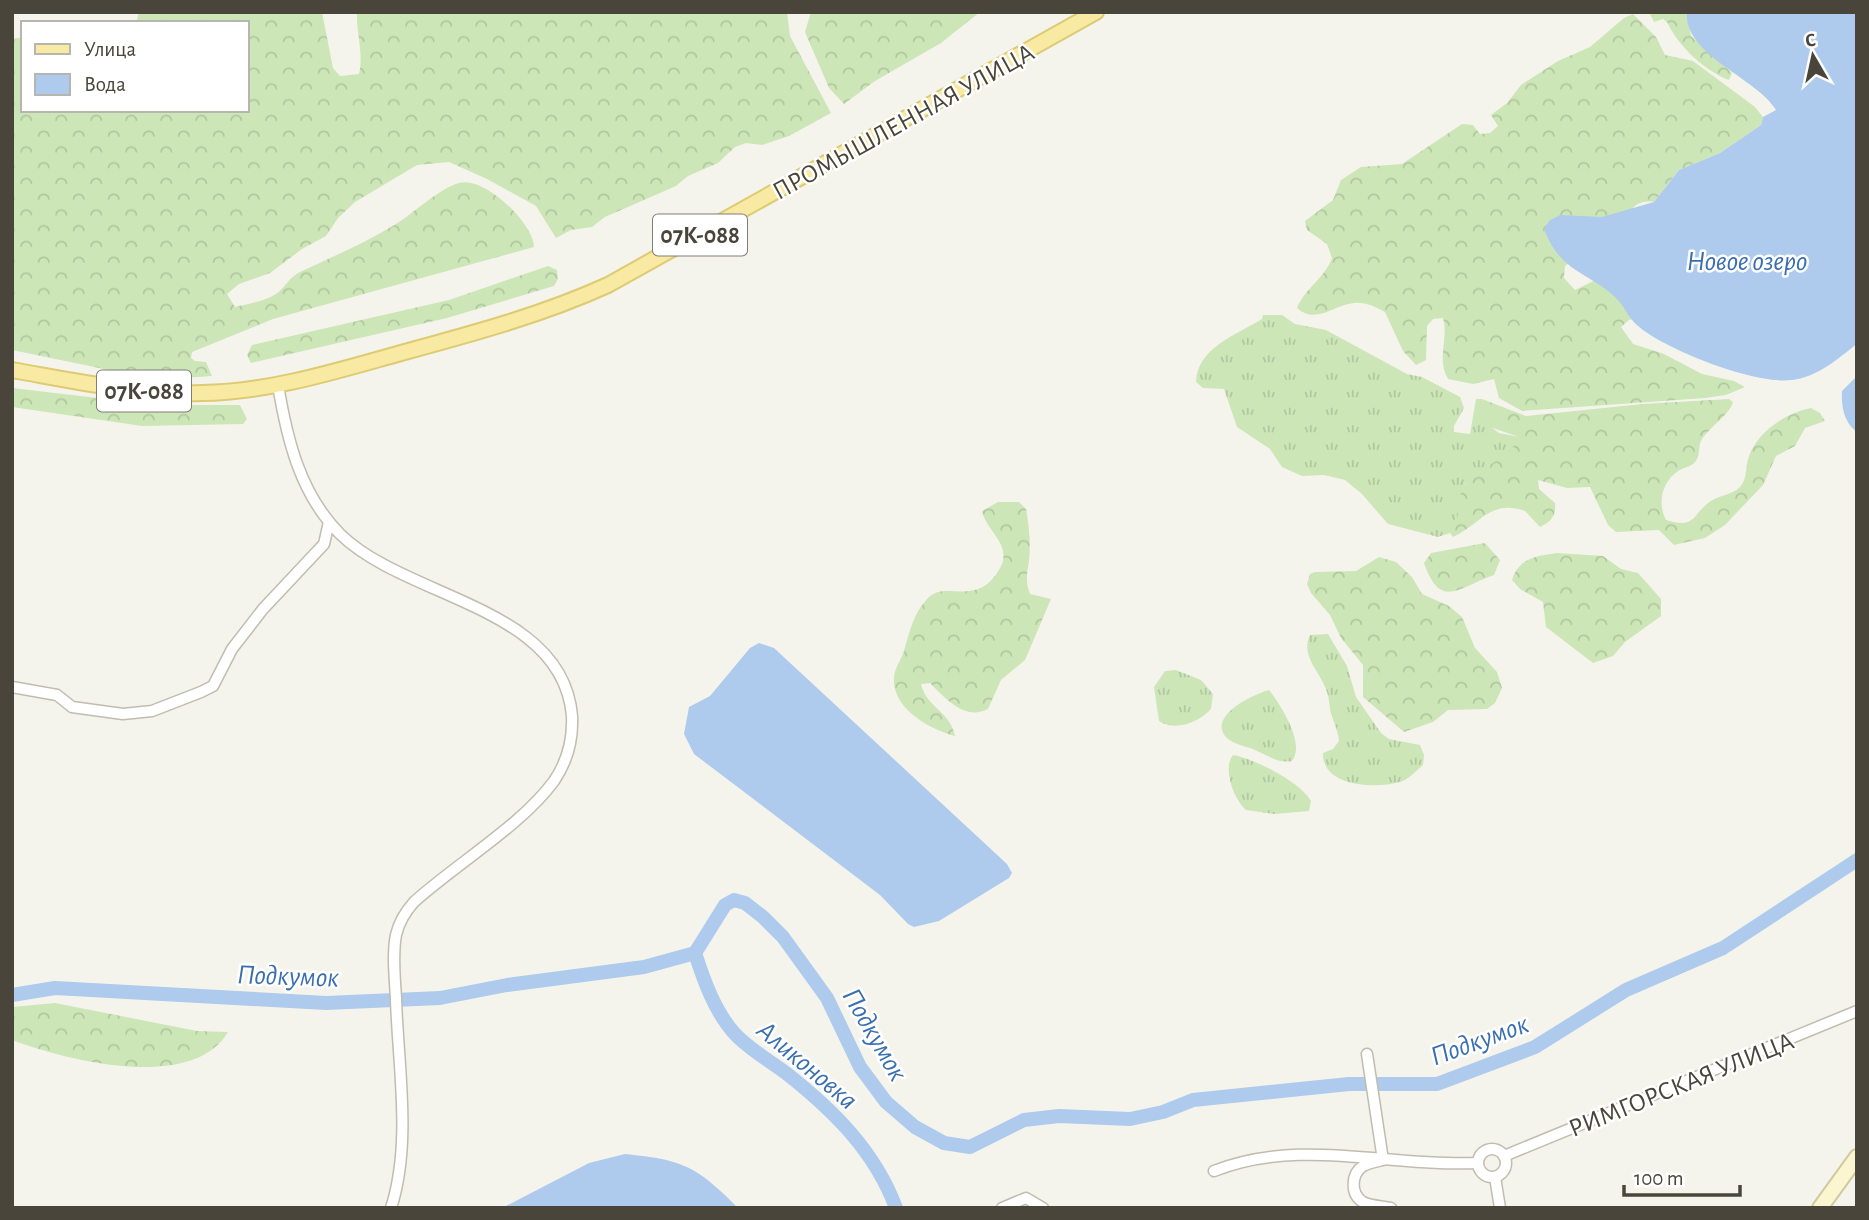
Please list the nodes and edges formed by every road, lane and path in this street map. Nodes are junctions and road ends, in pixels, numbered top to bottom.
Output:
1 (1096, 12) edge
2 (12, 370) edge
3 (278, 385) junction
4 (329, 522) junction
5 (12, 687) edge
6 (1857, 1011) edge
7 (1367, 1054) dead end
8 (1504, 1156) junction
9 (1857, 1157) edge
10 (1383, 1160) junction
11 (1477, 1163) junction
12 (1214, 1171) dead end
13 (1495, 1177) junction
14 (391, 1208) edge
15 (1002, 1208) edge
16 (1042, 1208) edge
17 (1391, 1208) edge
18 (1500, 1208) edge
19 (1820, 1208) edge

1 - 3 main road, ПРОМЫШЛЕННАЯ УЛИЦА / 07К-088
2 - 3 main road, 07К-088
3 - 4 street
4 - 5 street
4 - 14 street
6 - 8 street, РИМГОРСКАЯ УЛИЦА
7 - 10 street
8 - 11 street
8 - 13 street
9 - 19 main road
10 - 11 street
10 - 12 street
10 - 17 street
11 - 13 street
13 - 18 street
15 - 16 street

